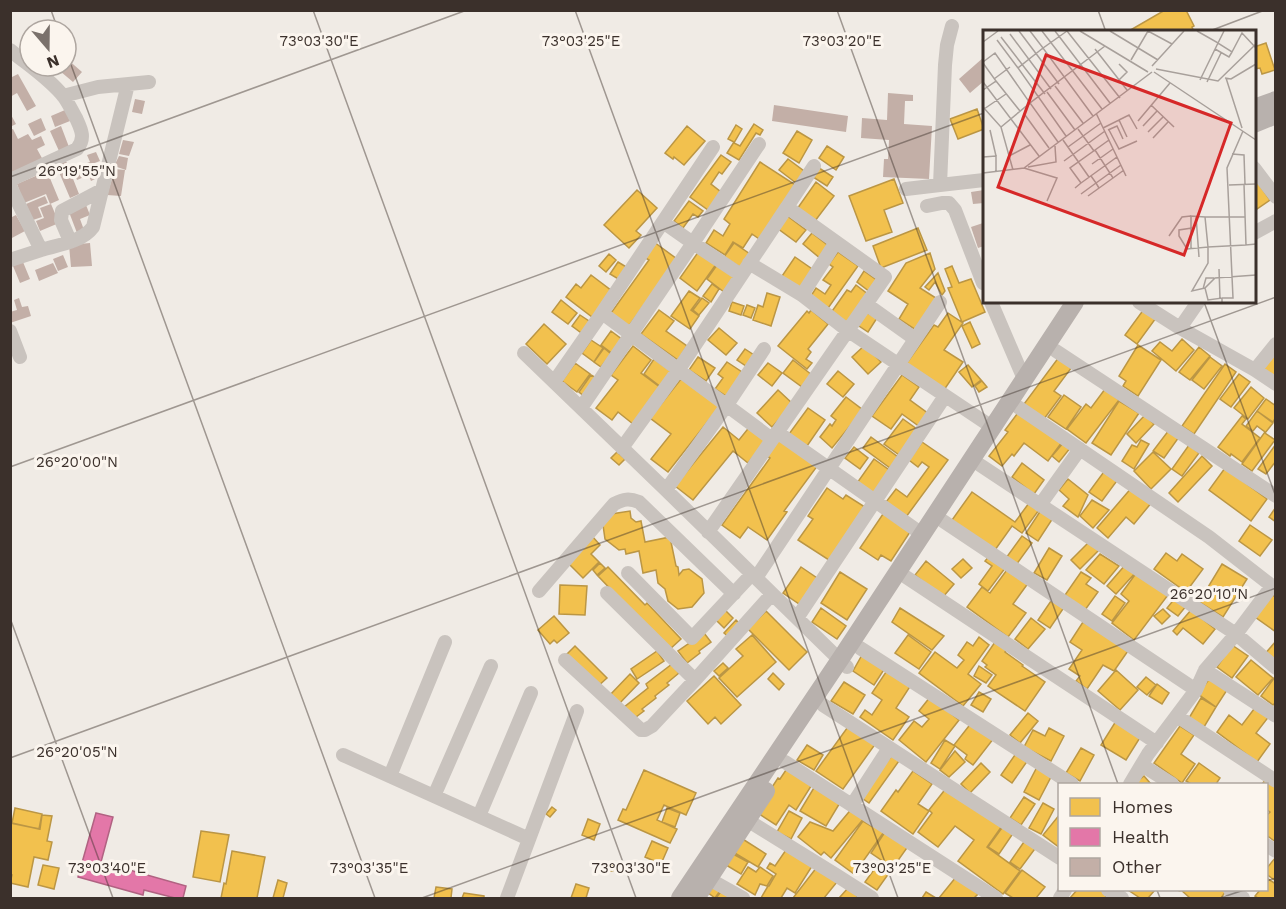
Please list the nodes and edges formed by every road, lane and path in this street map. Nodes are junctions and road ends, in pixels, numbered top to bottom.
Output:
1 (952, 26) dead end
2 (10, 50) edge
3 (149, 82) dead end
4 (128, 84) junction
5 (63, 96) junction
6 (1275, 100) edge
7 (1256, 107) edge
8 (1275, 116) edge
9 (1256, 123) edge
10 (759, 144) dead end
11 (713, 147) dead end
12 (814, 166) dead end
13 (1256, 171) edge
14 (10, 180) edge
15 (983, 180) edge
16 (940, 185) junction
17 (10, 186) edge
18 (906, 189) dead end
19 (102, 190) junction
20 (1275, 197) edge
21 (927, 206) dead end
22 (787, 207) junction
23 (1275, 221) edge
24 (663, 222) junction
25 (1256, 232) edge
26 (70, 241) junction
27 (836, 242) junction
28 (693, 243) junction
29 (41, 250) junction
30 (10, 260) edge
31 (749, 263) junction
32 (741, 275) junction
33 (983, 281) edge
34 (802, 295) junction
35 (940, 302) dead end
36 (991, 303) edge
37 (1074, 303) edge
38 (1088, 303) edge
39 (1141, 303) edge
40 (1197, 303) edge
41 (866, 304) junction
42 (602, 313) junction
43 (1180, 328) junction
44 (848, 330) junction
45 (10, 331) edge
46 (632, 335) junction
47 (915, 339) junction
48 (1275, 344) edge
49 (764, 349) dead end
50 (1056, 351) junction
51 (524, 353) dead end
52 (20, 357) dead end
53 (898, 364) junction
54 (679, 369) junction
55 (1255, 370) junction
56 (1024, 379) junction
57 (554, 382) junction
58 (1275, 384) edge
59 (945, 396) junction
60 (727, 405) junction
61 (1018, 407) junction
62 (581, 408) junction
63 (992, 428) junction
64 (775, 436) junction
65 (622, 448) junction
66 (1080, 448) junction
67 (980, 465) junction
68 (829, 469) junction
69 (666, 490) junction
70 (1275, 496) edge
71 (876, 502) junction
72 (1040, 505) junction
73 (943, 520) junction
74 (708, 532) junction
75 (922, 534) junction
76 (628, 573) dead end
77 (754, 576) junction
78 (906, 577) junction
79 (1274, 586) edge
80 (539, 591) dead end
81 (607, 593) dead end
82 (734, 594) junction
83 (772, 594) junction
84 (797, 618) junction
85 (1236, 634) junction
86 (446, 642) dead end
87 (860, 648) junction
88 (564, 660) dead end
89 (843, 663) junction
90 (491, 666) dead end
91 (1275, 668) edge
92 (1205, 670) junction
93 (695, 680) junction
94 (1196, 690) junction
95 (531, 693) dead end
96 (823, 705) junction
97 (577, 711) dead end
98 (1177, 716) junction
99 (1275, 716) edge
100 (1157, 743) junction
101 (890, 748) junction
102 (343, 755) dead end
103 (785, 762) junction
104 (1142, 765) junction
105 (390, 776) junction
106 (1275, 781) edge
107 (1069, 783) edge
108 (1131, 783) edge
109 (1170, 783) edge
110 (434, 796) junction
111 (852, 805) junction
112 (479, 816) junction
113 (742, 817) junction
114 (530, 839) junction
115 (1058, 857) edge
116 (709, 879) junction
117 (507, 898) edge
118 (680, 898) edge
119 (696, 898) edge
120 (743, 898) edge
121 (872, 898) edge
122 (996, 898) edge

1 - 16 street
2 - 5 street
3 - 4 street
4 - 5 street
4 - 19 street
5 - 14 street
6 - 7 main road
8 - 9 main road
10 - 28 street
11 - 24 street
12 - 22 street
13 - 20 street
15 - 16 street
16 - 18 street
17 - 29 street
19 - 26 street
19 - 26 street
21 - 33 street
22 - 27 street
22 - 31 street
23 - 25 street
24 - 28 street
24 - 42 street
26 - 29 street
27 - 34 street
27 - 41 street
28 - 32 street
28 - 46 street
29 - 30 street
31 - 32 street
31 - 34 street
32 - 54 street
34 - 44 street
35 - 47 street
36 - 56 street
37 - 56 main road
38 - 50 main road
39 - 43 street
40 - 43 street
41 - 44 street
41 - 47 street
42 - 46 street
42 - 57 street
43 - 55 street
44 - 53 street
44 - 64 street
45 - 52 street
46 - 54 street
46 - 62 street
47 - 53 street
48 - 55 street
49 - 60 street
50 - 61 main road
50 - 70 street
51 - 57 street
53 - 59 street
53 - 68 street
54 - 60 street
54 - 65 street
55 - 58 street
56 - 63 main road
57 - 62 street
59 - 63 street
59 - 71 street
60 - 64 street
60 - 69 street
61 - 66 street
61 - 67 main road
62 - 65 street
63 - 75 main road
64 - 68 street
64 - 74 street
65 - 69 street
66 - 72 street
66 - 79 street
67 - 72 street
67 - 73 main road
68 - 71 street
68 - 77 street
69 - 74 street
71 - 75 street
71 - 84 street
72 - 85 street
73 - 78 main road
73 - 94 street
74 - 77 street
75 - 89 main road
76 - 82 street
77 - 82 street
77 - 83 street
78 - 87 main road
78 - 100 street
79 - 85 street
80 - 82 street
81 - 93 street
83 - 84 street
83 - 93 street
84 - 89 street
85 - 91 street
85 - 92 street
86 - 105 street
87 - 89 main road
87 - 107 street
88 - 93 street
89 - 96 main road
89 - 113 main road
90 - 110 street
92 - 94 street
92 - 99 street
94 - 98 street
95 - 112 street
96 - 101 street
96 - 103 main road
97 - 114 street
98 - 100 street
98 - 106 street
100 - 104 street
101 - 111 street
101 - 115 street
102 - 105 street
103 - 111 street
103 - 113 main road
104 - 108 street
104 - 109 street
105 - 110 street
110 - 112 street
111 - 122 street
112 - 114 street
113 - 116 main road
113 - 118 main road
113 - 121 street
114 - 117 street
116 - 119 main road
116 - 120 street

